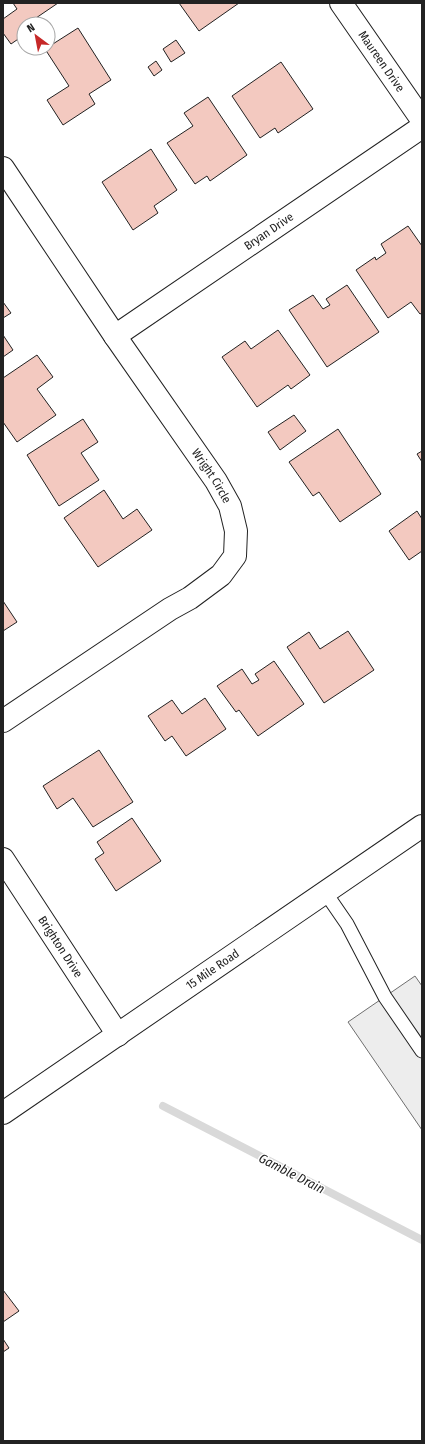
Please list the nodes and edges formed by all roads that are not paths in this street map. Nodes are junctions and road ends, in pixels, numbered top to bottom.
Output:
1 (341, 3) edge
2 (422, 120) edge
3 (422, 127) edge
4 (3, 168) edge
5 (115, 336) junction
6 (3, 720) edge
7 (422, 826) edge
8 (3, 859) edge
9 (325, 892) junction
10 (118, 1035) junction
11 (422, 1051) edge
12 (3, 1113) edge

1 - 2 street, Maureen Drive
3 - 5 street, Bryan Drive
4 - 5 street, Wright Circle
5 - 6 street, Wright Circle
7 - 9 street, 15 Mile Road
8 - 10 street, Brighton Drive
9 - 10 street, 15 Mile Road
9 - 11 lane
10 - 12 street, 15 Mile Road

